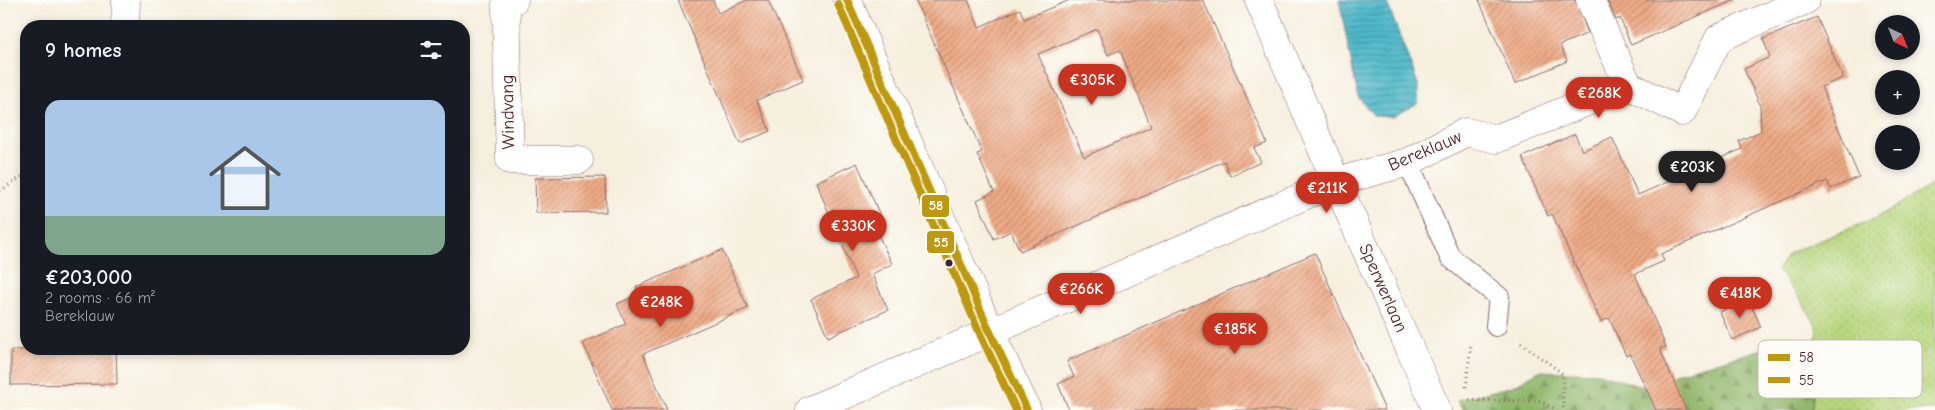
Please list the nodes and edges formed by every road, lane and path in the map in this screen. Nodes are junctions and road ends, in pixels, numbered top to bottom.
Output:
1 (126, 0) edge
2 (514, 0) edge
3 (847, 0) edge
4 (1259, 0) edge
5 (1590, 0) edge
6 (1806, 0) edge
7 (126, 20) edge
8 (1628, 85) junction
9 (579, 160) dead end
10 (1408, 162) junction
11 (20, 178) edge
12 (1336, 182) junction
13 (0, 191) edge
14 (1496, 326) junction
15 (990, 332) junction
16 (1465, 391) dead end
17 (1464, 400) dead end
18 (810, 410) edge
19 (1027, 410) edge
20 (1437, 410) edge
21 (1557, 410) edge
22 (1564, 410) edge

1 - 7 street
2 - 9 street, Windvang
3 - 15 street
4 - 12 street, Sperwerlaan
5 - 8 street
6 - 8 street
8 - 10 street, Bereklauw
10 - 12 street, Bereklauw
10 - 14 lane
11 - 13 path
12 - 15 street, Bereklauw
12 - 20 street, Sperwerlaan
14 - 16 path
14 - 22 path
15 - 18 street, Bereklauw
15 - 19 street
17 - 21 path

